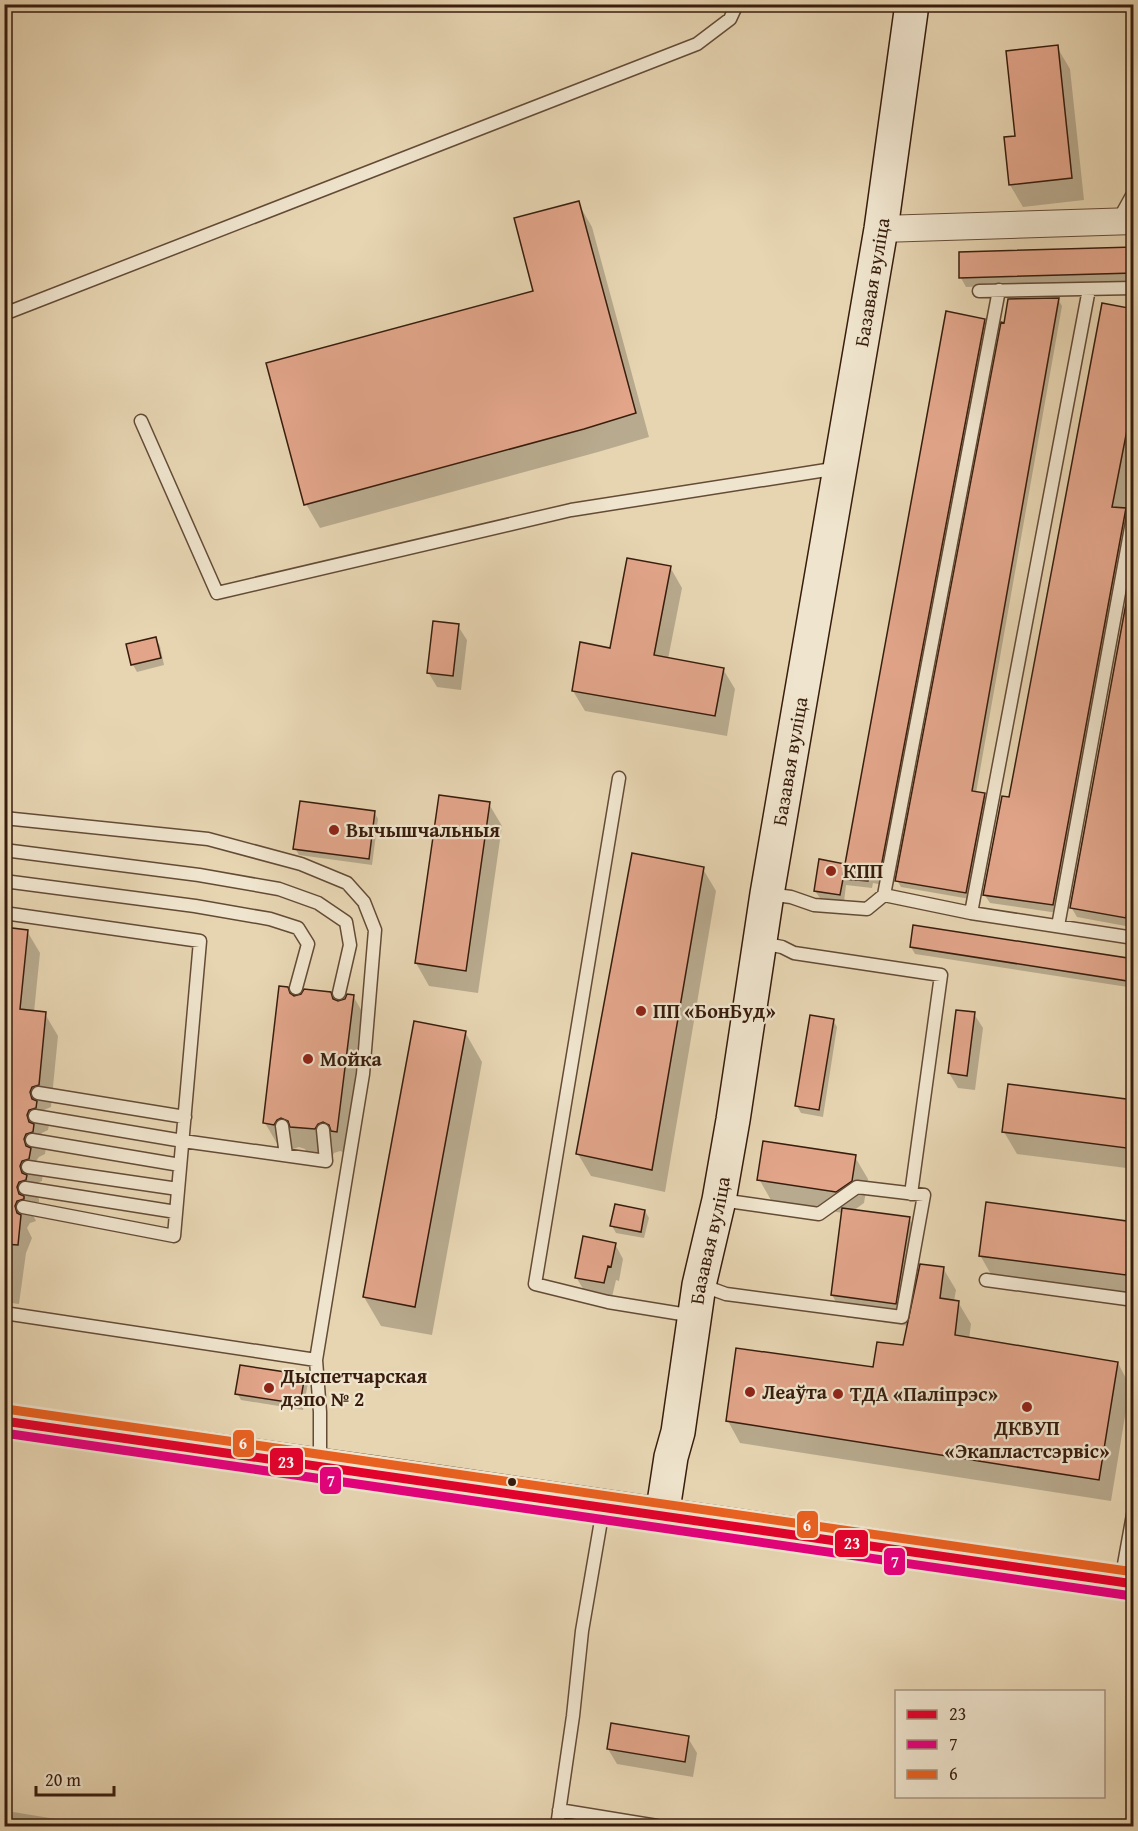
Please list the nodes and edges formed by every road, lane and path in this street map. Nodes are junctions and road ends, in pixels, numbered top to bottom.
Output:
1 (737, 4) edge
2 (912, 4) edge
3 (1134, 192) edge
4 (1126, 221) edge
5 (881, 229) junction
6 (1134, 288) edge
7 (1089, 289) junction
8 (999, 290) junction
9 (979, 291) dead end
10 (4, 314) edge
11 (141, 421) dead end
12 (840, 468) junction
13 (1134, 511) edge
14 (619, 778) dead end
15 (4, 818) edge
16 (4, 850) edge
17 (4, 881) edge
18 (767, 894) junction
19 (884, 896) junction
20 (4, 913) edge
21 (971, 913) junction
22 (1058, 926) junction
23 (1134, 938) edge
24 (760, 943) junction
25 (296, 988) dead end
26 (339, 993) dead end
27 (38, 1094) dead end
28 (35, 1116) dead end
29 (185, 1117) junction
30 (282, 1126) dead end
31 (323, 1130) dead end
32 (32, 1140) dead end
33 (183, 1141) junction
34 (285, 1155) junction
35 (180, 1165) junction
36 (28, 1167) dead end
37 (25, 1188) dead end
38 (178, 1189) junction
39 (911, 1194) junction
40 (718, 1200) junction
41 (22, 1208) dead end
42 (176, 1212) junction
43 (986, 1280) dead end
44 (697, 1300) junction
45 (1134, 1300) edge
46 (4, 1313) edge
47 (316, 1359) junction
48 (4, 1421) edge
49 (320, 1465) junction
50 (603, 1508) junction
51 (1134, 1509) edge
52 (662, 1516) junction
53 (1127, 1583) edge
54 (559, 1810) junction
55 (557, 1827) edge
56 (657, 1827) edge

1 - 10 lane
2 - 5 street, Базавая вуліца
3 - 4 lane
4 - 5 street
5 - 12 street, Базавая вуліца
6 - 7 lane
7 - 8 lane
7 - 21 lane
8 - 9 lane
8 - 19 lane
11 - 12 lane
12 - 18 street, Базавая вуліца
13 - 22 lane
14 - 44 lane
15 - 47 lane
16 - 26 lane
17 - 25 lane
18 - 19 lane
18 - 24 street, Базавая вуліца
19 - 21 lane
20 - 29 lane
21 - 22 lane
22 - 23 lane
24 - 39 lane
24 - 40 street, Базавая вуліца
27 - 29 lane
28 - 33 lane
29 - 33 lane
30 - 34 lane
31 - 34 lane
32 - 35 lane
33 - 34 lane
33 - 35 lane
35 - 38 lane
36 - 38 lane
37 - 42 lane
38 - 42 lane
39 - 40 lane
39 - 44 lane
40 - 44 street, Базавая вуліца
41 - 42 lane
43 - 45 lane
44 - 52 street, Базавая вуліца
46 - 47 lane
47 - 49 lane
48 - 49 main road
49 - 50 main road
50 - 52 main road
50 - 54 lane
51 - 53 lane
52 - 53 main road
54 - 55 lane
54 - 56 lane

